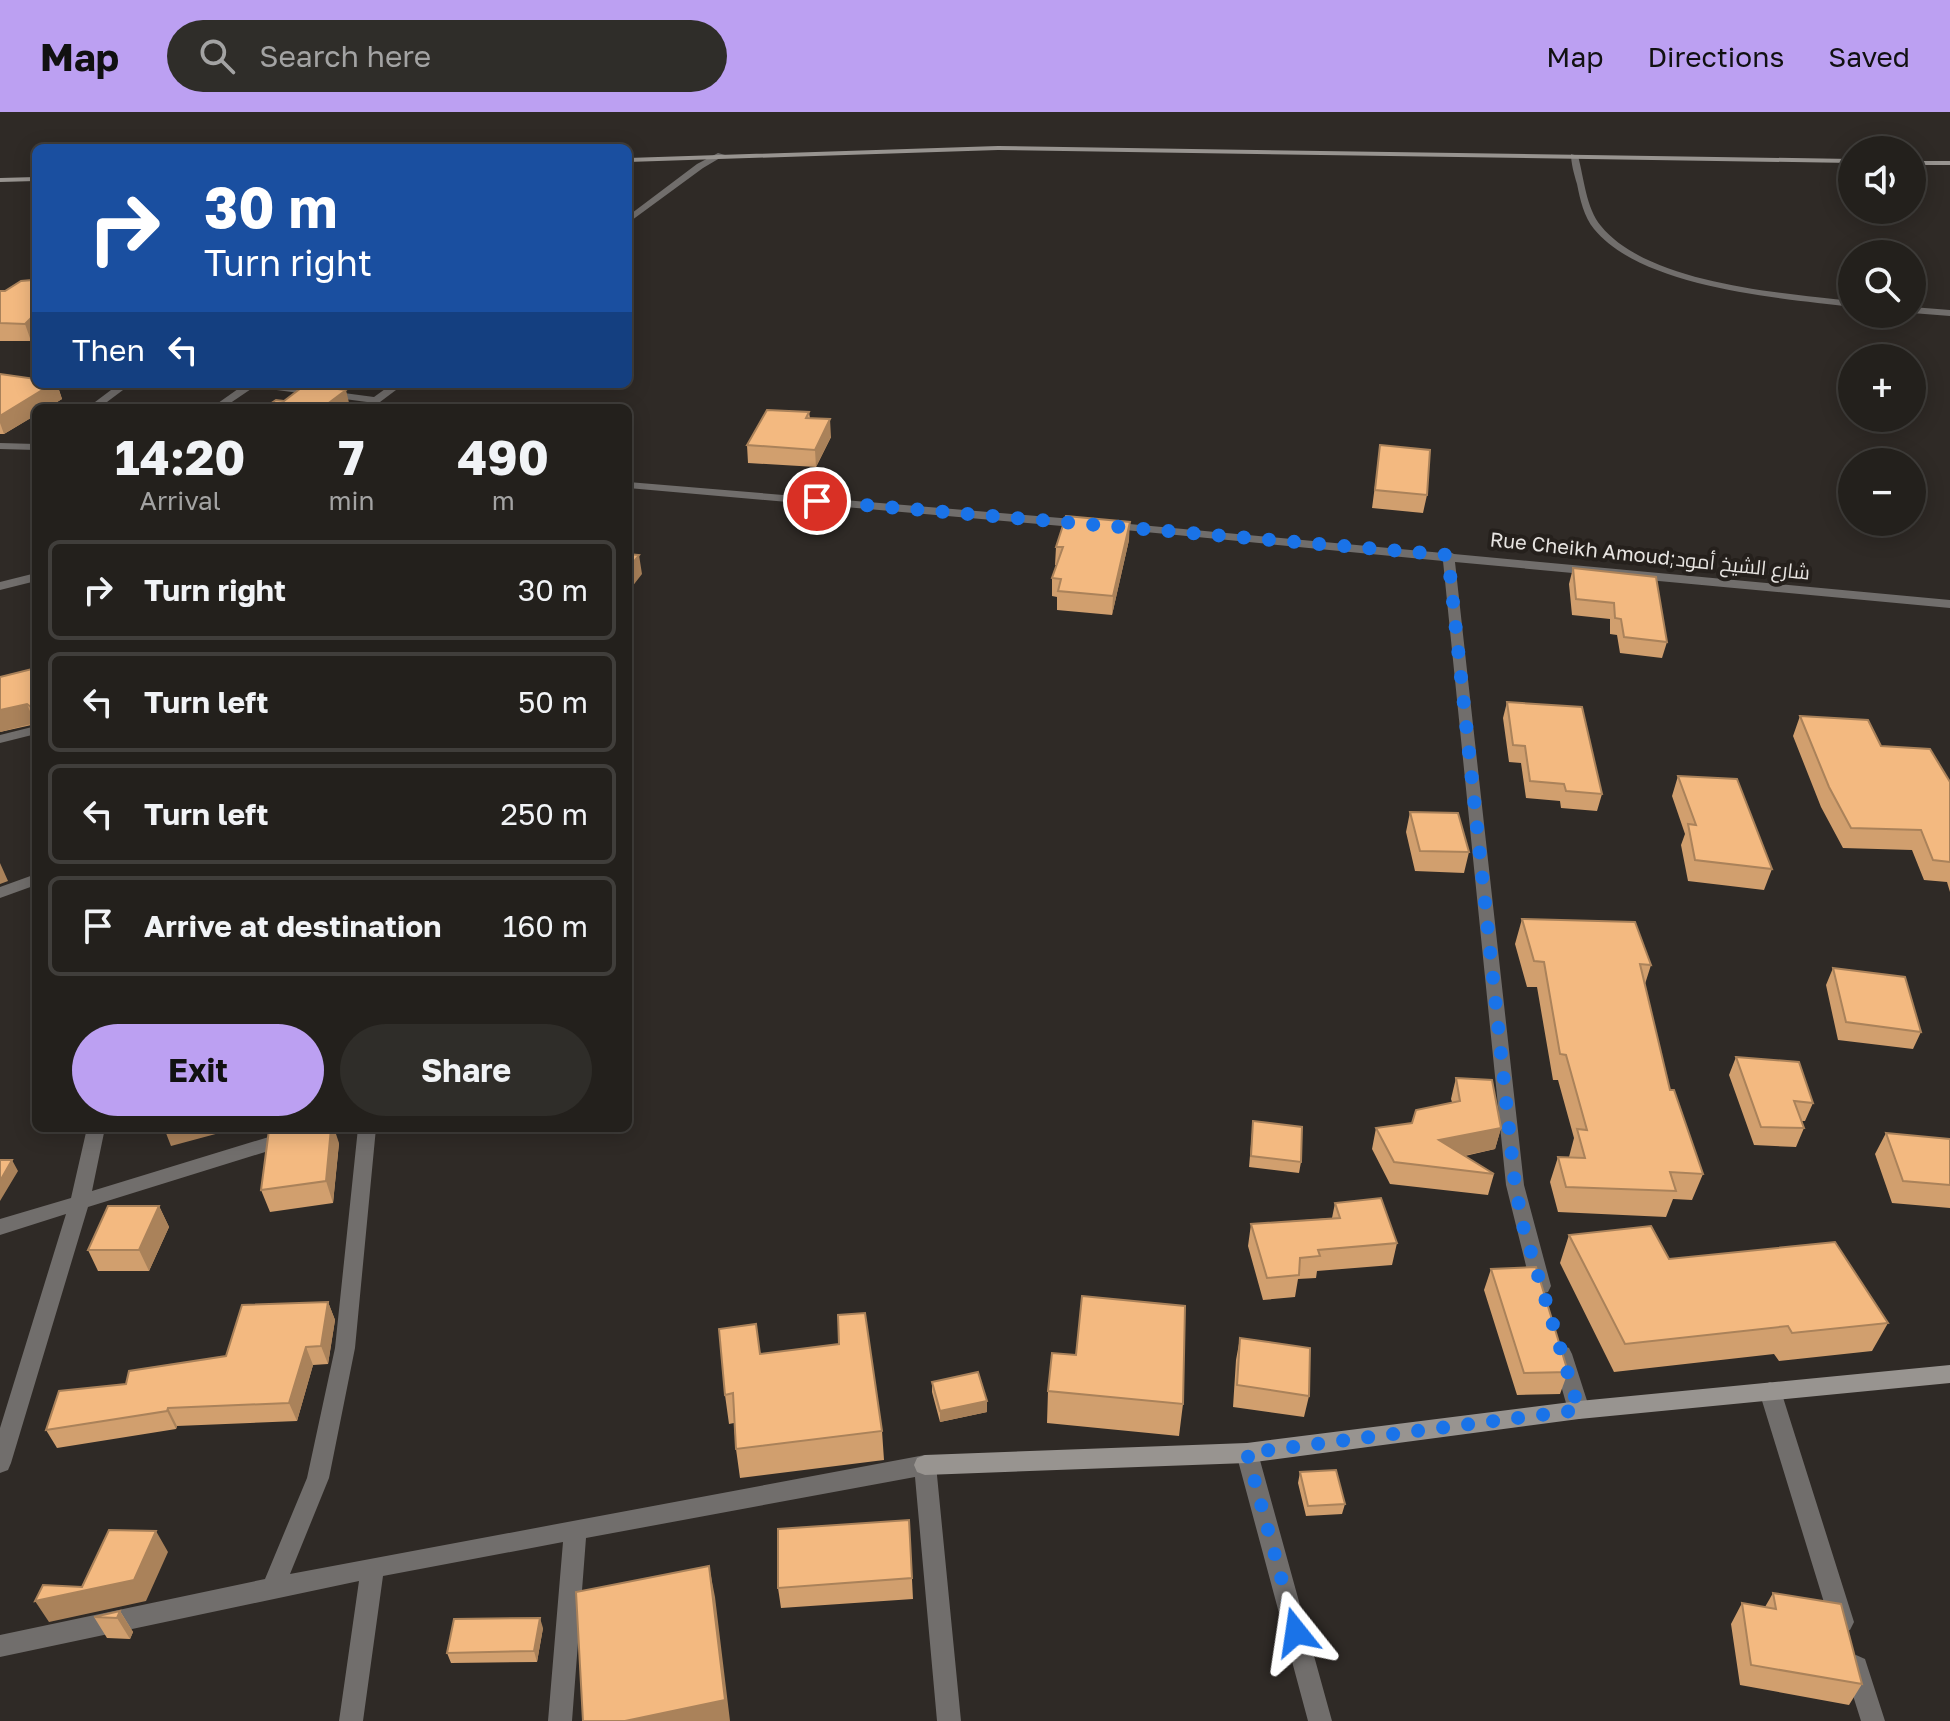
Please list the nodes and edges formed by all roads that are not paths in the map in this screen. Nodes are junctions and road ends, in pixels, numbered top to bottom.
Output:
1 (1838, 153) edge
2 (1926, 154) edge
3 (721, 155) junction
4 (1950, 155) edge
5 (692, 156) junction
6 (1574, 156) junction
7 (632, 157) edge
8 (632, 157) edge
9 (1838, 161) edge
10 (1926, 163) edge
11 (1950, 163) edge
12 (700, 166) junction
13 (32, 179) edge
14 (0, 180) edge
15 (32, 187) edge
16 (0, 188) edge
17 (632, 217) edge
18 (1838, 302) edge
19 (1926, 311) edge
20 (1950, 313) edge
21 (120, 388) edge
22 (246, 388) edge
23 (283, 388) edge
24 (393, 388) edge
25 (376, 400) junction
26 (98, 404) edge
27 (222, 404) edge
28 (370, 404) edge
29 (0, 446) edge
30 (32, 447) edge
31 (632, 485) edge
32 (1448, 555) junction
33 (32, 578) edge
34 (0, 586) edge
35 (1950, 604) edge
36 (32, 731) edge
37 (0, 739) edge
38 (32, 881) edge
39 (0, 893) edge
40 (95, 1132) edge
41 (307, 1132) edge
42 (367, 1132) edge
43 (80, 1201) junction
44 (0, 1227) edge
45 (1545, 1297) edge
46 (1558, 1339) edge
47 (1950, 1374) edge
48 (1770, 1391) junction
49 (1579, 1410) junction
50 (1247, 1453) junction
51 (0, 1463) edge
52 (925, 1465) junction
53 (575, 1529) junction
54 (373, 1567) junction
55 (273, 1588) junction
56 (0, 1646) edge
57 (351, 1721) edge
58 (560, 1721) edge
59 (949, 1721) edge
60 (1320, 1721) edge
61 (1873, 1721) edge

1 - 7 street
2 - 4 street
3 - 5 street
3 - 6 street
3 - 12 street
5 - 8 street
5 - 12 street
6 - 9 street
6 - 18 street
10 - 11 street
12 - 17 street
13 - 14 street
15 - 16 street
19 - 20 street
21 - 26 street
22 - 27 street
23 - 25 street
24 - 25 street
25 - 28 street
29 - 30 street
31 - 32 street, Rue Cheikh Amoud;شارع الشيخ أمود
32 - 35 street, Rue Cheikh Amoud;شارع الشيخ أمود
32 - 45 street
33 - 34 street
36 - 37 street
38 - 39 street
40 - 43 street
41 - 43 street
42 - 55 street
43 - 44 street
43 - 51 street
46 - 49 street
47 - 48 street
48 - 49 street
48 - 61 street
49 - 50 street
50 - 52 street
50 - 60 street
52 - 53 street
52 - 59 street
53 - 54 street
53 - 58 street
54 - 55 street
54 - 57 street
55 - 56 street

